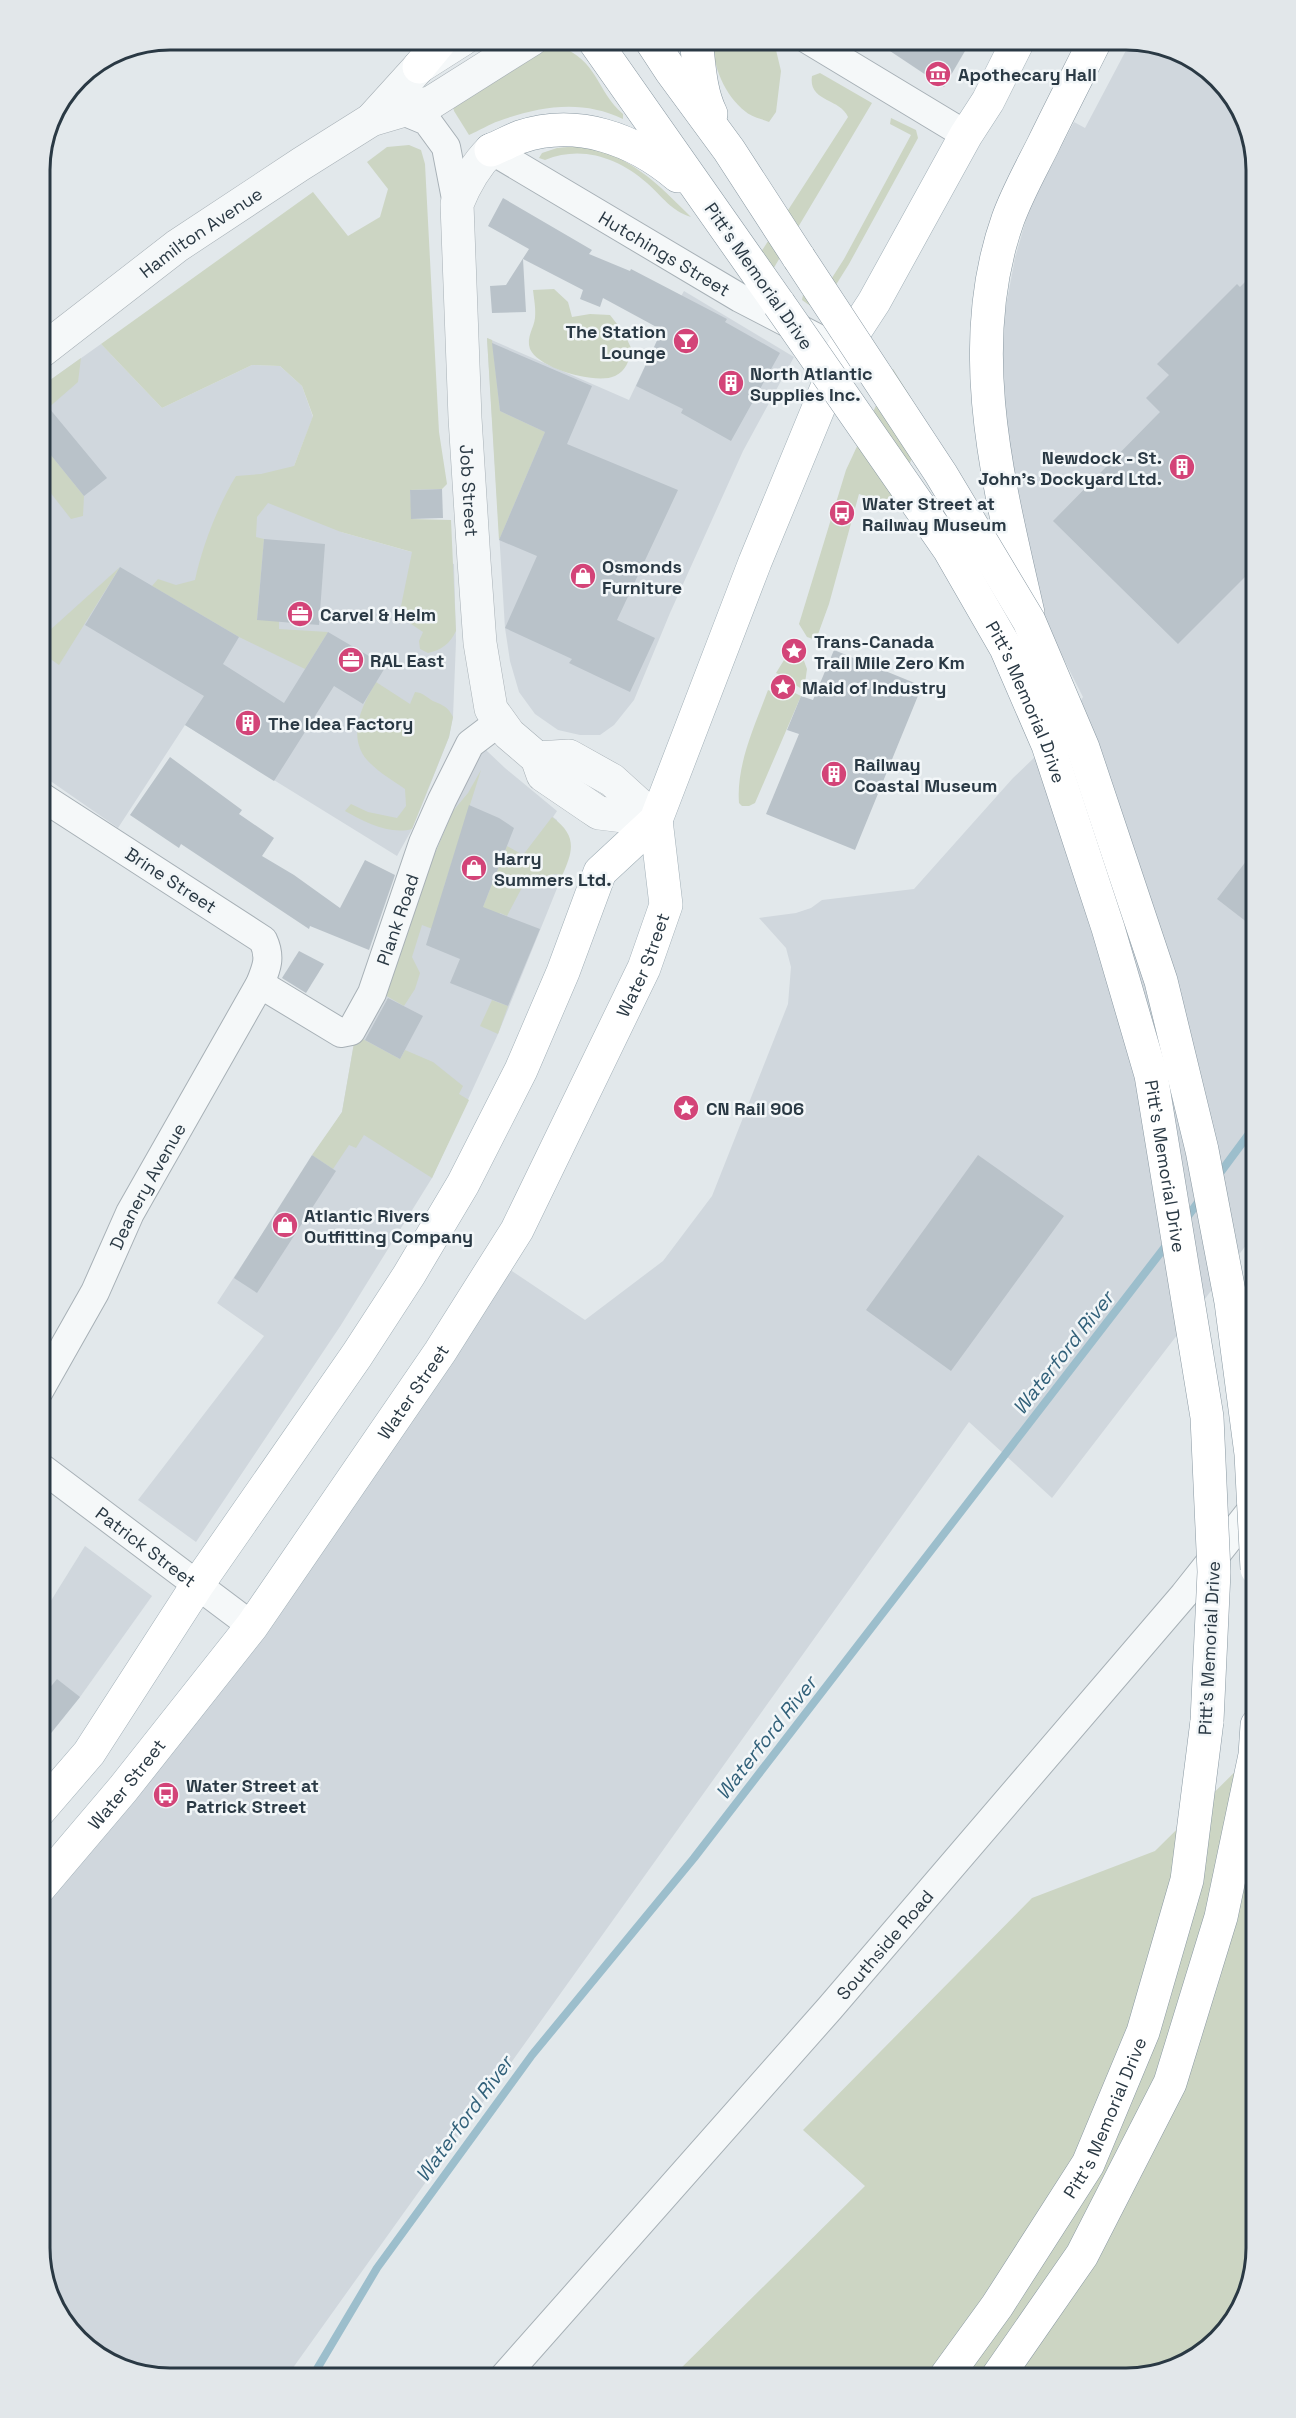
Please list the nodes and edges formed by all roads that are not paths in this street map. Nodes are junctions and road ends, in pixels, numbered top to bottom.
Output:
1 (433, 50) edge
2 (446, 50) edge
3 (515, 50) edge
4 (601, 50) edge
5 (657, 50) edge
6 (698, 50) edge
7 (825, 50) edge
8 (1013, 50) edge
9 (1091, 50) edge
10 (419, 67) junction
11 (403, 111) junction
12 (371, 120) junction
13 (966, 135) junction
14 (491, 150) junction
15 (729, 150) junction
16 (705, 198) junction
17 (457, 204) junction
18 (50, 344) edge
19 (842, 351) junction
20 (1029, 621) junction
21 (499, 722) junction
22 (50, 802) edge
23 (656, 820) junction
24 (260, 984) junction
25 (50, 1372) edge
26 (1246, 1416) edge
27 (50, 1474) edge
28 (1246, 1517) edge
29 (198, 1584) junction
30 (252, 1626) junction
31 (50, 1798) edge
32 (1246, 1798) edge
33 (50, 1875) edge
34 (512, 2368) edge
35 (952, 2368) edge
36 (1004, 2368) edge

1 - 10 main road
2 - 10 street, Hamilton Avenue
3 - 11 street, Hamilton Avenue
4 - 16 main road, Pitt's Memorial Drive
5 - 15 main road, Pitt's Memorial Drive
6 - 15 main road
7 - 13 street
8 - 13 main road
9 - 20 main road
10 - 12 street, Hamilton Avenue
11 - 12 street, Hamilton Avenue
11 - 17 street, Job Street
12 - 18 street, Hamilton Avenue
13 - 19 main road
14 - 16 main road
14 - 17 street, Job Street
14 - 19 street, Hutchings Street
15 - 20 main road, Pitt's Memorial Drive, bridge
16 - 35 main road, Pitt's Memorial Drive, bridge
17 - 21 street, Job Street
19 - 23 main road
20 - 26 main road, Pitt's Memorial Drive, bridge
21 - 23 street, Job Street
21 - 24 street, Plank Road
22 - 24 street, Brine Street
23 - 29 main road
23 - 30 main road, Water Street
24 - 25 street, Deanery Avenue
27 - 29 street, Patrick Street
28 - 34 street, Southside Road
29 - 30 street, Patrick Street
29 - 31 main road
30 - 33 main road, Water Street
32 - 36 main road

